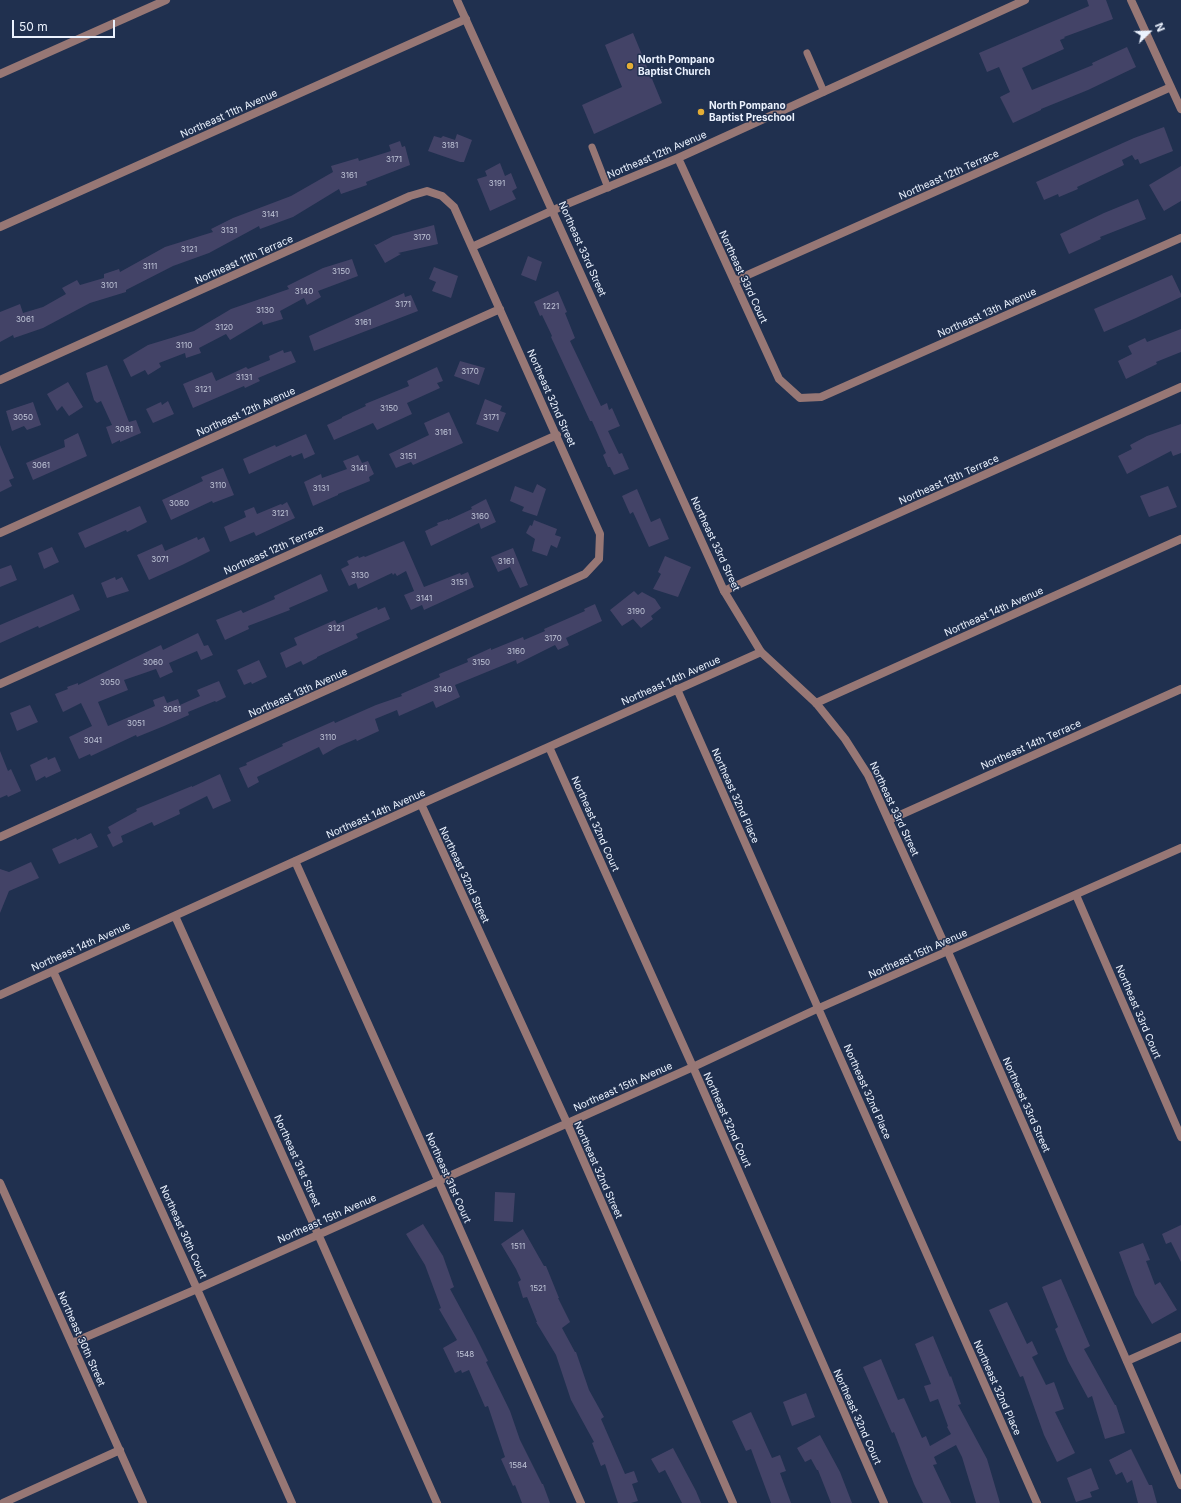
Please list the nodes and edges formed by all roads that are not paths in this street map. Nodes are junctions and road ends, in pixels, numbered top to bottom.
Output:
1 (166, 0) edge
2 (457, 0) edge
3 (1025, 0) edge
4 (1131, 0) edge
5 (466, 18) junction
6 (807, 53) dead end
7 (0, 74) edge
8 (1171, 87) junction
9 (824, 92) junction
10 (1181, 110) edge
11 (592, 147) dead end
12 (678, 158) junction
13 (608, 188) junction
14 (553, 210) junction
15 (0, 227) edge
16 (1181, 238) edge
17 (472, 247) junction
18 (734, 281) junction
19 (500, 309) junction
20 (0, 380) edge
21 (1181, 388) edge
22 (800, 398) joint
23 (557, 435) junction
24 (0, 533) edge
25 (1181, 539) edge
26 (599, 559) joint
27 (724, 591) junction
28 (761, 652) junction
29 (0, 684) edge
30 (677, 689) junction
31 (1181, 689) edge
32 (816, 703) junction
33 (549, 747) junction
34 (421, 804) junction
35 (889, 820) junction
36 (0, 837) edge
37 (1181, 848) edge
38 (295, 861) junction
39 (1076, 895) junction
40 (176, 916) junction
41 (948, 952) junction
42 (53, 971) junction
43 (0, 995) edge
44 (819, 1008) junction
45 (693, 1067) junction
46 (566, 1123) junction
47 (1181, 1137) edge
48 (438, 1180) junction
49 (0, 1183) edge
50 (318, 1234) junction
51 (197, 1289) junction
52 (1181, 1337) edge
53 (72, 1343) junction
54 (1126, 1361) junction
55 (120, 1450) junction
56 (1181, 1485) edge
57 (3, 1503) edge
58 (143, 1503) edge
59 (292, 1503) edge
60 (437, 1503) edge
61 (581, 1503) edge
62 (733, 1503) edge
63 (884, 1503) edge
64 (1037, 1503) edge

1 - 7 street
2 - 5 street, Northeast 33rd Street
3 - 9 street, Northeast 12th Avenue
4 - 8 street
5 - 14 street, Northeast 33rd Street
5 - 15 street, Northeast 11th Avenue
6 - 9 lane
8 - 10 street
8 - 18 street, Northeast 12th Terrace
9 - 12 street, Northeast 12th Avenue
11 - 13 lane
12 - 13 street, Northeast 12th Avenue
12 - 18 street, Northeast 33rd Court
13 - 14 street, Northeast 12th Avenue
14 - 17 street, Northeast 12th Avenue
14 - 27 street, Northeast 33rd Street
16 - 22 street, Northeast 13th Avenue
17 - 19 street, Northeast 32nd Street
17 - 20 street, Northeast 11th Terrace
18 - 22 street, Northeast 33rd Court
19 - 23 street, Northeast 32nd Street
19 - 24 street, Northeast 12th Avenue
21 - 27 street, Northeast 13th Terrace
23 - 26 street, Northeast 32nd Street
23 - 29 street, Northeast 12th Terrace
25 - 32 street, Northeast 14th Avenue
26 - 36 street, Northeast 13th Avenue
27 - 28 street, Northeast 33rd Street
28 - 30 street, Northeast 14th Avenue
28 - 32 street, Northeast 33rd Street
30 - 33 street, Northeast 14th Avenue
30 - 44 street, Northeast 32nd Place
31 - 35 street, Northeast 14th Terrace
32 - 35 street, Northeast 33rd Street
33 - 34 street, Northeast 14th Avenue
33 - 45 street, Northeast 32nd Court
34 - 38 street, Northeast 14th Avenue
34 - 46 street, Northeast 32nd Street
35 - 41 street, Northeast 33rd Street
37 - 39 street, Northeast 15th Avenue
38 - 40 street, Northeast 14th Avenue
38 - 48 street, Northeast 31st Court
39 - 41 street, Northeast 15th Avenue
39 - 47 street, Northeast 33rd Court
40 - 42 street, Northeast 14th Avenue
40 - 50 street, Northeast 31st Street
41 - 44 street, Northeast 15th Avenue
41 - 54 street, Northeast 33rd Street
42 - 43 street, Northeast 14th Avenue
42 - 51 street, Northeast 30th Court
44 - 45 street, Northeast 15th Avenue
44 - 64 street, Northeast 32nd Place
45 - 46 street, Northeast 15th Avenue
45 - 63 street, Northeast 32nd Court
46 - 48 street, Northeast 15th Avenue
46 - 62 street, Northeast 32nd Street
48 - 50 street, Northeast 15th Avenue
48 - 61 street, Northeast 31st Court
49 - 53 street, Northeast 30th Street
50 - 51 street, Northeast 15th Avenue
50 - 60 street, Northeast 31st Street
51 - 53 street, Northeast 15th Avenue
51 - 59 street, Northeast 30th Court
52 - 54 street
53 - 55 street, Northeast 30th Street
54 - 56 street, Northeast 33rd Street
55 - 57 street
55 - 58 street, Northeast 30th Street

